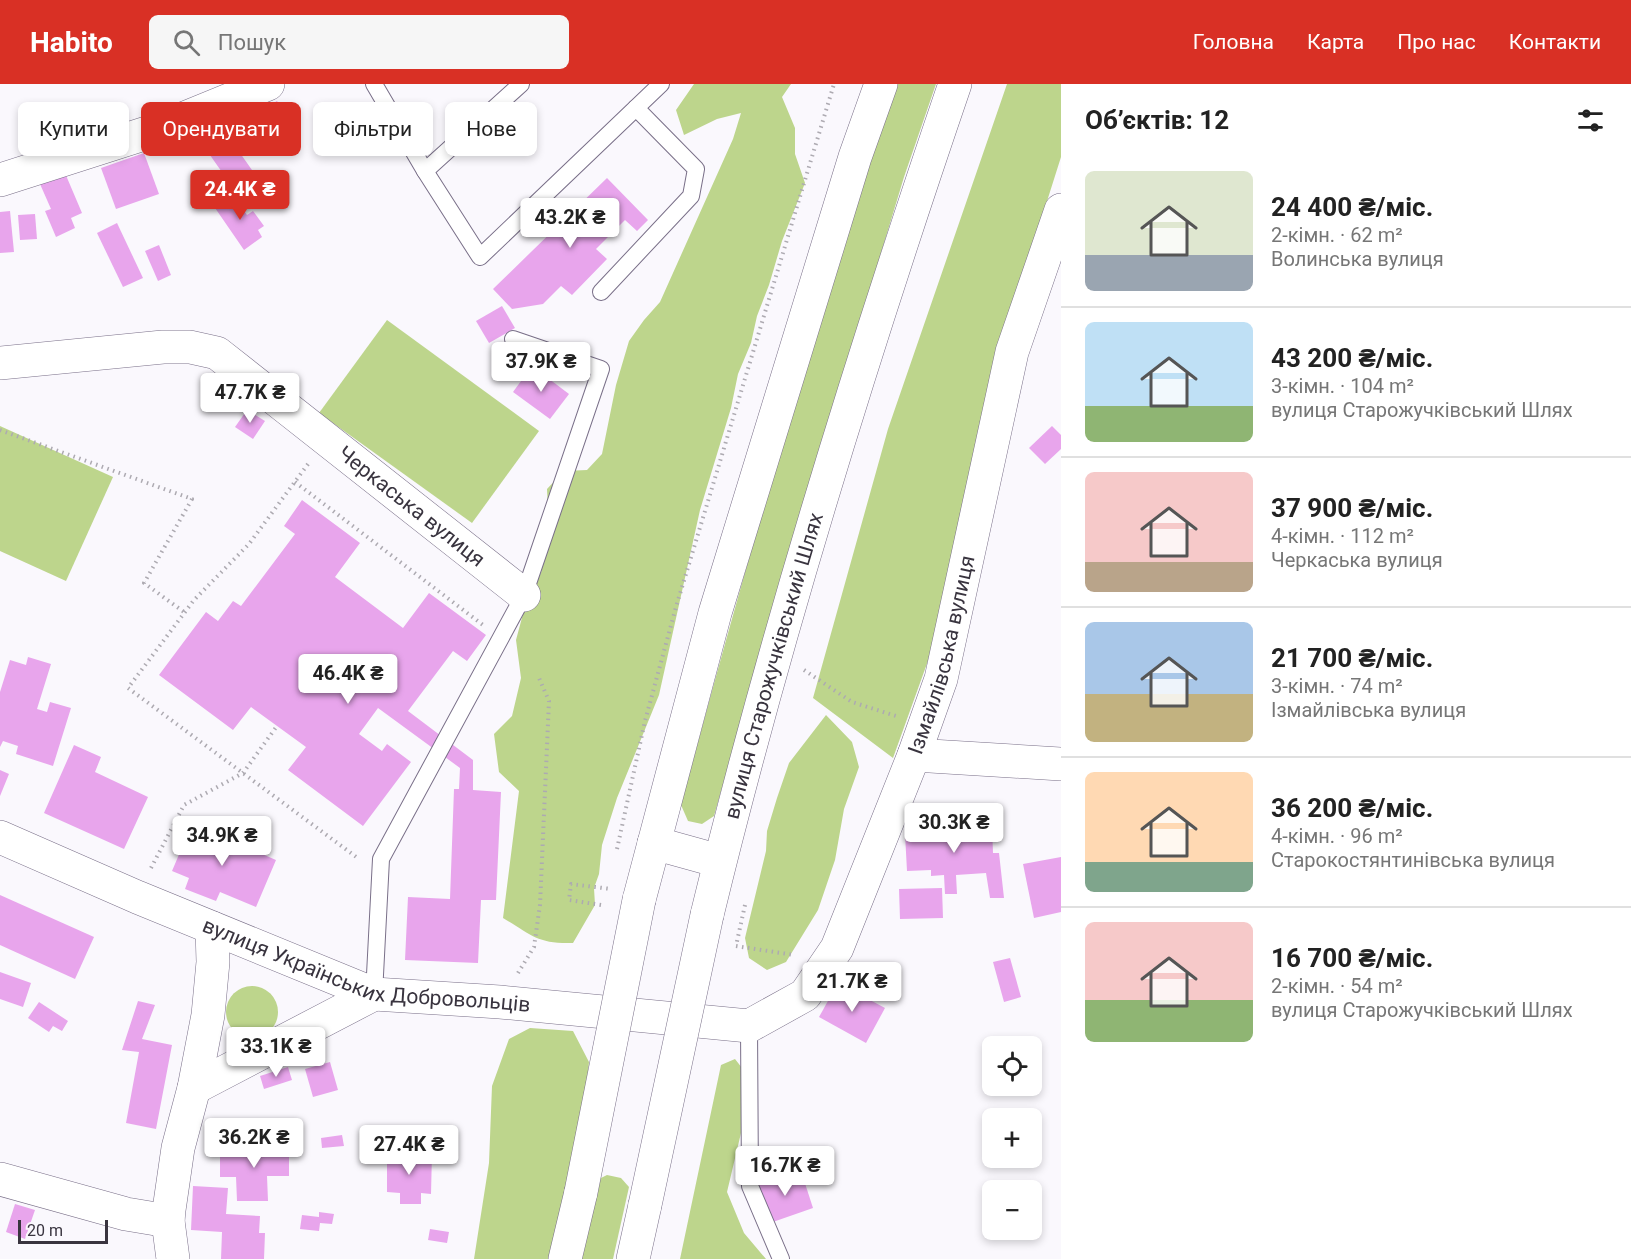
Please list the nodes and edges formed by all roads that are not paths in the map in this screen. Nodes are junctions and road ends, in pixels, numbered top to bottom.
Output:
1 (375, 84) edge
2 (520, 84) edge
3 (662, 84) edge
4 (881, 84) edge
5 (955, 84) edge
6 (251, 87) edge
7 (636, 108) junction
8 (425, 171) junction
9 (0, 180) edge
10 (1061, 210) edge
11 (1053, 252) edge
12 (601, 292) dead end
13 (513, 339) dead end
14 (0, 363) edge
15 (524, 595) junction
16 (920, 740) junction
17 (1061, 764) edge
18 (0, 837) edge
19 (654, 843) junction
20 (719, 861) junction
21 (212, 928) junction
22 (374, 994) junction
23 (749, 1026) junction
24 (194, 1088) junction
25 (0, 1179) edge
26 (168, 1221) junction
27 (173, 1259) edge
28 (565, 1259) edge
29 (633, 1259) edge
30 (781, 1259) edge

1 - 8 lane
2 - 8 lane
3 - 7 lane
4 - 19 street
5 - 20 street, вулиця Старожучківський Шлях
6 - 9 street
7 - 8 lane
7 - 12 lane
10 - 11 street, Ізмайлівська вулиця
11 - 16 street, Ізмайлівська вулиця
13 - 15 lane
14 - 15 street, Черкаська вулиця
15 - 22 lane
16 - 17 street
16 - 23 street, Ізмайлівська вулиця
18 - 21 street, вулиця Українських Добровольців
19 - 20 street
19 - 28 street, bridge
20 - 29 street, вулиця Старожучківський Шлях, bridge
21 - 22 street, вулиця Українських Добровольців
21 - 24 street
22 - 23 street, вулиця Українських Добровольців
22 - 24 street
23 - 30 lane
24 - 26 street
25 - 26 street
26 - 27 street

